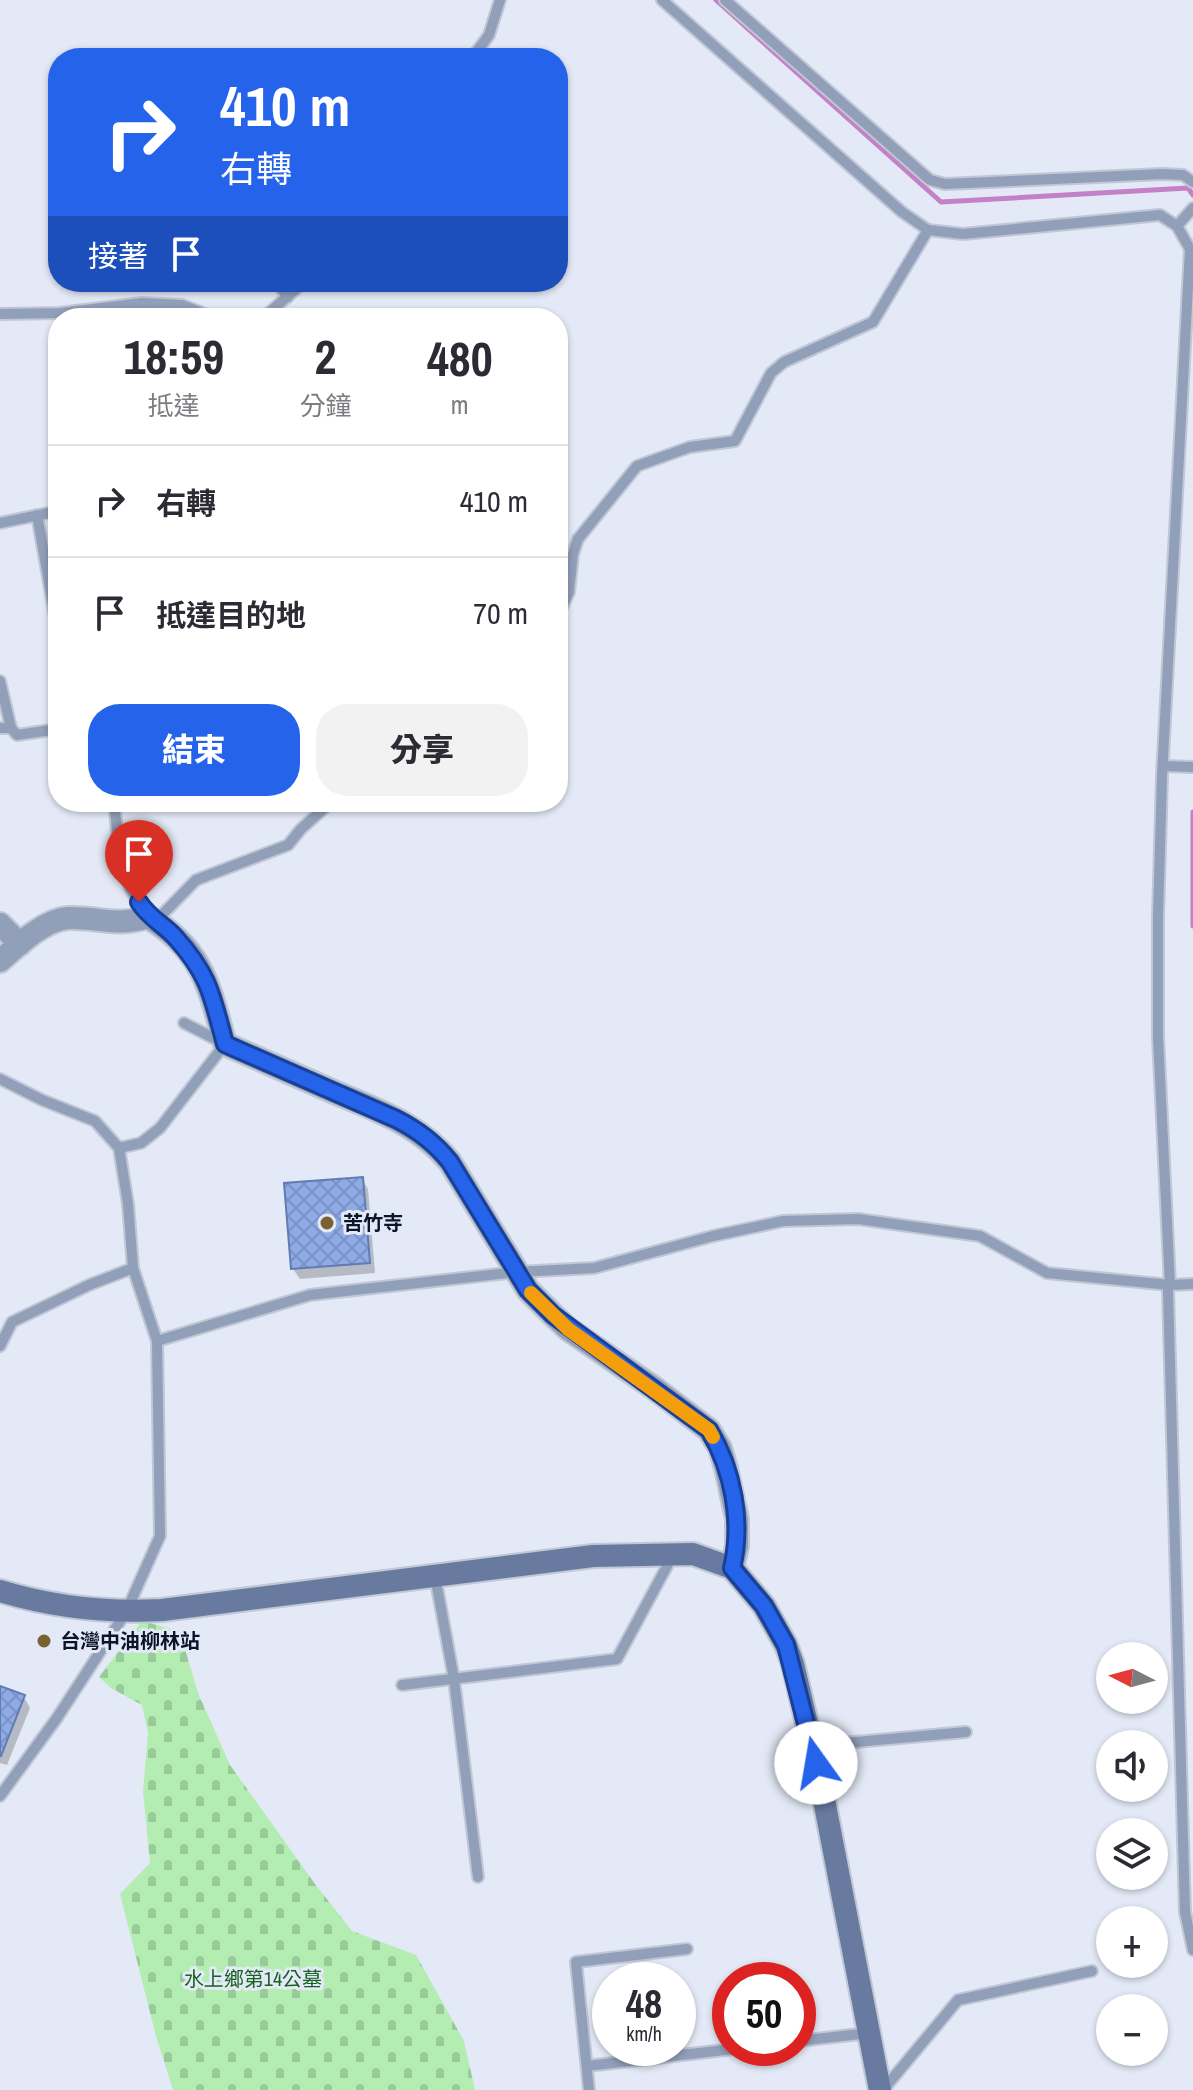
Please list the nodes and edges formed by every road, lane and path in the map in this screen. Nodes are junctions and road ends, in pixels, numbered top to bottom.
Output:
1 (500, 0) edge
2 (662, 0) edge
3 (725, 0) edge
4 (479, 48) edge
5 (1193, 182) edge
6 (1193, 208) edge
7 (1177, 226) junction
8 (928, 230) junction
9 (284, 292) edge
10 (293, 292) edge
11 (288, 297) junction
12 (101, 308) edge
13 (190, 308) edge
14 (275, 308) edge
15 (48, 313) edge
16 (0, 314) edge
17 (48, 513) edge
18 (37, 515) junction
19 (0, 523) edge
20 (48, 577) edge
21 (568, 594) edge
22 (0, 681) edge
23 (5, 728) edge
24 (48, 730) edge
25 (1163, 766) junction
26 (1193, 767) edge
27 (115, 812) edge
28 (320, 812) edge
29 (152, 919) junction
30 (0, 924) edge
31 (20, 944) junction
32 (0, 961) edge
33 (184, 1023) dead end
34 (225, 1044) junction
35 (0, 1079) edge
36 (119, 1148) junction
37 (133, 1268) junction
38 (517, 1272) junction
39 (1193, 1284) edge
40 (1170, 1285) junction
41 (157, 1341) junction
42 (0, 1346) edge
43 (674, 1554) junction
44 (732, 1568) junction
45 (435, 1576) junction
46 (0, 1591) edge
47 (126, 1612) junction
48 (454, 1679) junction
49 (402, 1685) dead end
50 (966, 1732) dead end
51 (812, 1746) junction
52 (0, 1796) edge
53 (478, 1877) dead end
54 (687, 1949) dead end
55 (1193, 1950) edge
56 (1092, 1971) dead end
57 (869, 2033) junction
58 (816, 2039) edge
59 (712, 2051) edge
60 (587, 2066) junction
61 (589, 2090) edge
62 (881, 2090) edge

1 - 4 lane
2 - 8 lane
3 - 5 lane
6 - 7 lane
7 - 8 lane
7 - 25 lane
8 - 21 lane
9 - 11 lane
10 - 11 lane
11 - 14 lane
12 - 13 lane
15 - 16 lane
17 - 18 lane
18 - 19 lane
18 - 20 lane
22 - 23 lane
23 - 24 lane
25 - 26 lane
25 - 40 lane
27 - 29 lane
28 - 29 lane
29 - 31 street
29 - 34 street
30 - 31 street
31 - 32 street
33 - 34 lane
34 - 36 lane
34 - 38 street
35 - 36 lane
36 - 37 lane
37 - 41 lane
37 - 42 lane
38 - 40 lane
38 - 41 lane
38 - 44 street
39 - 40 lane
40 - 55 lane
41 - 47 lane
43 - 44 main road
43 - 45 main road
43 - 48 lane
44 - 51 main road
45 - 47 main road
45 - 48 lane
46 - 47 main road
47 - 52 lane
48 - 49 lane
48 - 53 lane
50 - 51 lane
51 - 57 main road
54 - 60 lane
56 - 62 lane
57 - 58 lane
57 - 62 main road
59 - 60 lane
60 - 61 lane

